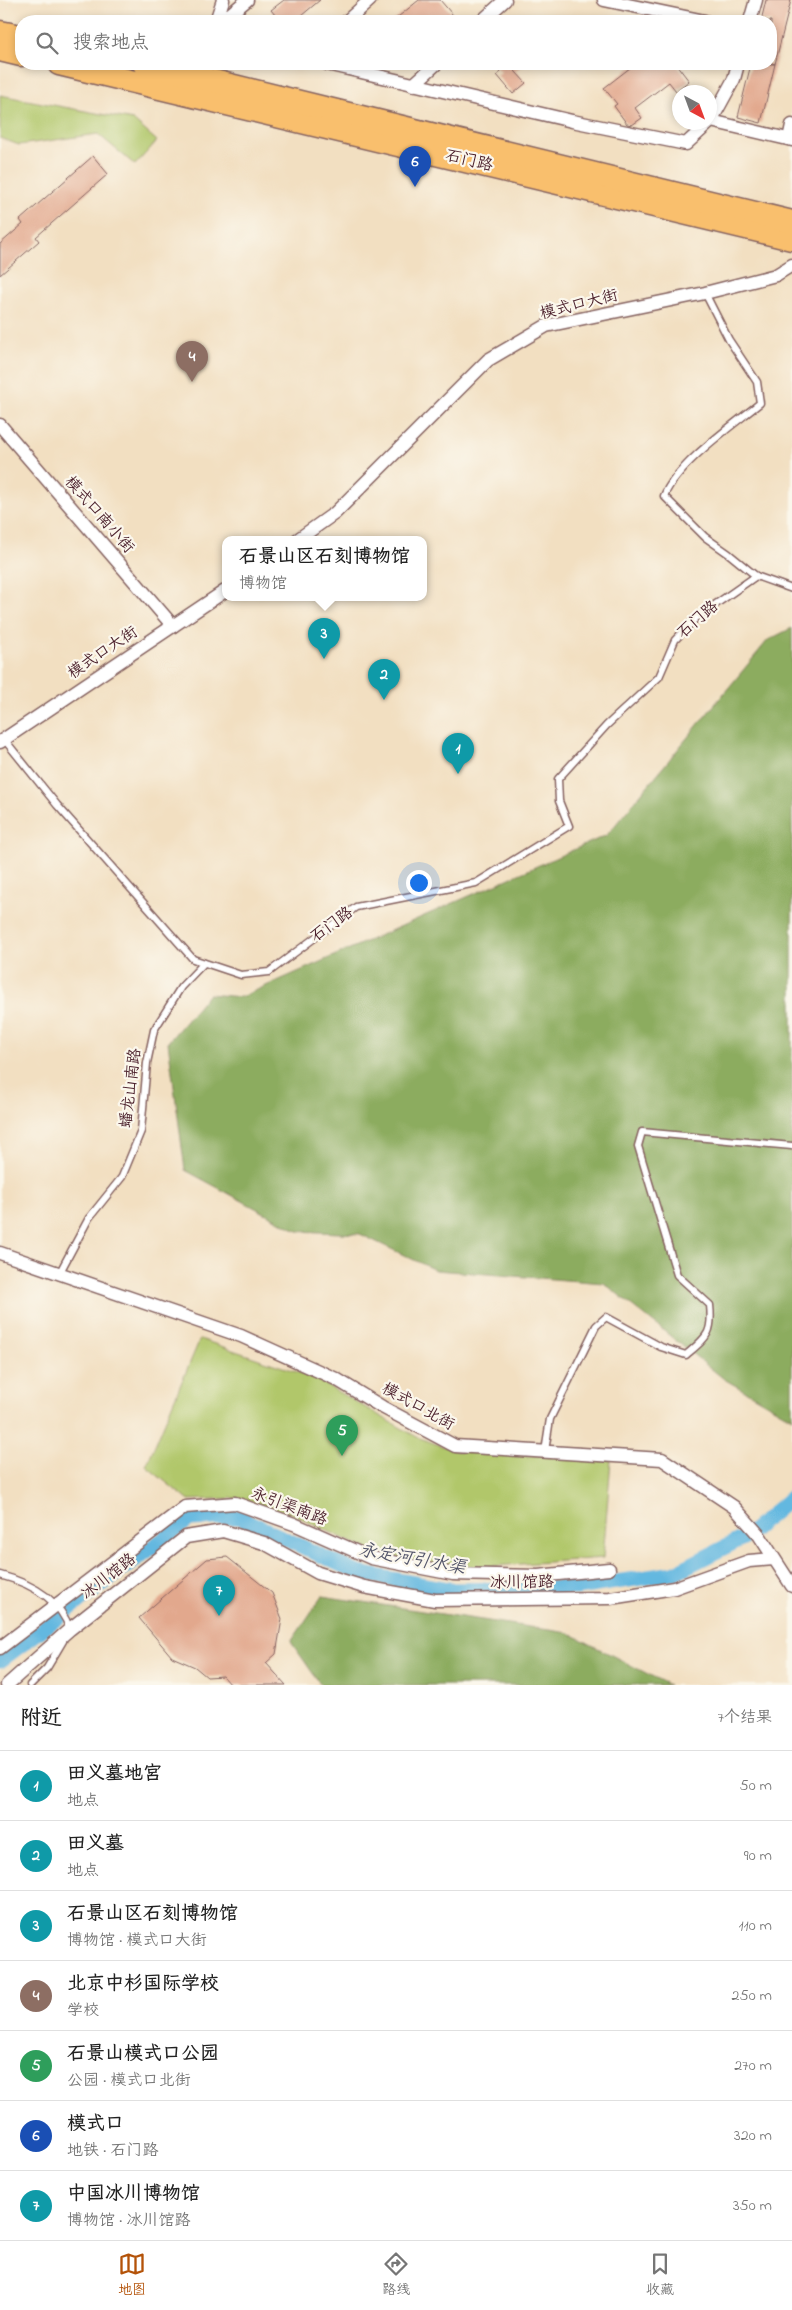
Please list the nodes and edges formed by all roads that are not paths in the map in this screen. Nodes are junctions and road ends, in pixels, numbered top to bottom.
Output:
1 (223, 0) edge
2 (247, 0) edge
3 (370, 0) edge
4 (506, 0) edge
5 (604, 0) edge
6 (756, 0) edge
7 (218, 15) edge
8 (229, 15) edge
9 (354, 15) edge
10 (489, 15) edge
11 (676, 15) edge
12 (752, 15) edge
13 (0, 32) edge
14 (15, 35) edge
15 (0, 50) edge
16 (15, 54) edge
17 (156, 70) edge
18 (353, 70) edge
19 (429, 70) edge
20 (736, 70) edge
21 (413, 84) junction
22 (717, 110) edge
23 (717, 122) edge
24 (792, 125) edge
25 (701, 130) edge
26 (791, 139) edge
27 (792, 222) edge
28 (792, 239) edge
29 (792, 265) edge
30 (705, 293) junction
31 (0, 425) edge
32 (303, 536) edge
33 (756, 576) junction
34 (792, 589) edge
35 (222, 593) edge
36 (173, 626) junction
37 (2, 740) edge
38 (204, 963) junction
39 (792, 1146) edge
40 (0, 1253) edge
41 (60, 1272) junction
42 (545, 1451) junction
43 (774, 1559) junction
44 (609, 1569) dead end
45 (0, 1576) edge
46 (792, 1586) edge
47 (57, 1606) junction
48 (70, 1629) junction
49 (0, 1648) edge
50 (7, 1685) edge
51 (30, 1685) edge

1 - 7 street
2 - 8 street
3 - 9 street
4 - 10 street
5 - 11 street
6 - 12 street
13 - 14 highway
15 - 16 highway
17 - 27 highway, 石门路
17 - 28 highway, 石门路
18 - 21 street
19 - 21 street
20 - 22 street
21 - 25 street
23 - 26 street
24 - 26 street
29 - 30 street, 模式口大街
30 - 32 street, 模式口大街
30 - 33 lane
31 - 36 street, 模式口南小街
33 - 34 lane
33 - 38 lane, 石门路
35 - 36 street, 模式口大街
36 - 37 street, 模式口大街
37 - 38 lane, 石门路
38 - 41 lane, 蟠龙山南路
39 - 42 lane
40 - 41 street, 模式口北街
41 - 42 street, 模式口北街
42 - 43 street, 模式口北街
43 - 46 street, 模式口北街
43 - 48 street, 冰川馆路
44 - 47 street, 永引渠南路
45 - 47 lane
47 - 48 lane
47 - 49 street, 永引渠南路
48 - 50 street, 冰川馆路
48 - 51 lane

